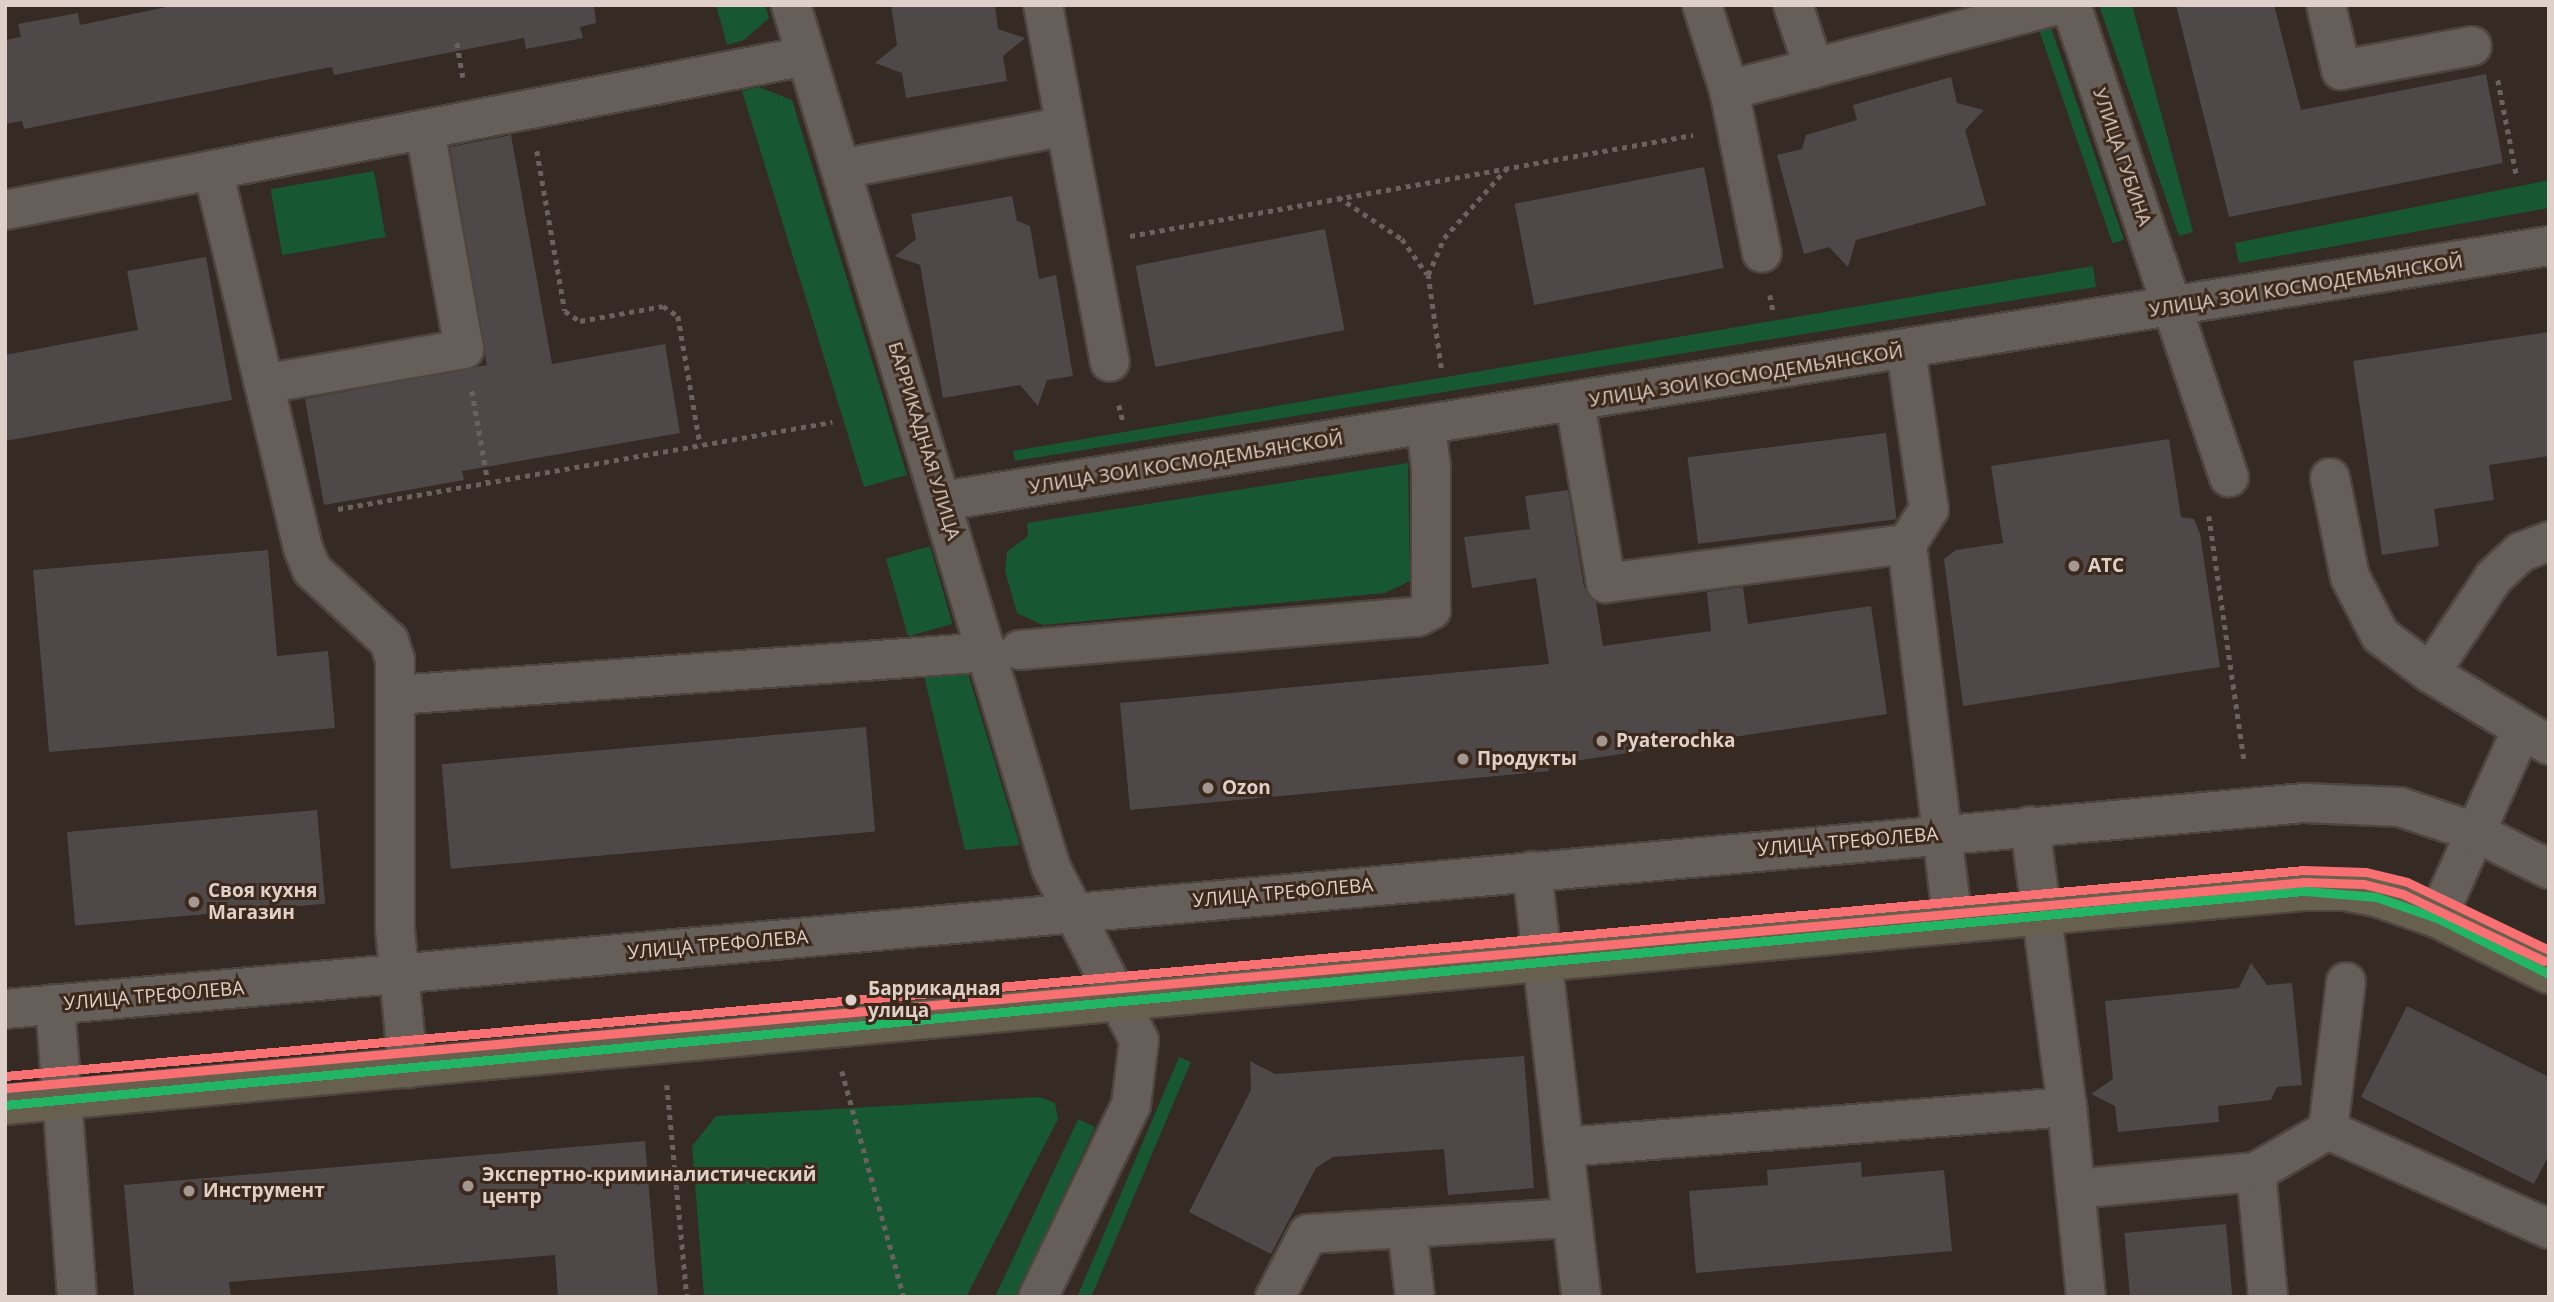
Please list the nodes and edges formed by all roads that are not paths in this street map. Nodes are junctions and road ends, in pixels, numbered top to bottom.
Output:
1 (791, 5) edge
2 (1044, 5) edge
3 (1702, 5) edge
4 (1793, 5) edge
5 (2058, 5) edge
6 (2071, 5) edge
7 (2326, 5) edge
8 (2472, 46) road end
9 (806, 56) junction
10 (1814, 69) junction
11 (1729, 90) junction
12 (1066, 126) junction
13 (425, 129) junction
14 (841, 169) junction
15 (213, 170) junction
16 (5, 211) edge
17 (2549, 246) edge
18 (1762, 253) dead end
19 (2174, 308) junction
20 (1906, 350) junction
21 (1110, 362) dead end
22 (264, 384) junction
23 (1575, 403) junction
24 (1426, 426) junction
25 (2229, 477) road end
26 (2330, 478) dead end
27 (942, 501) junction
28 (2549, 541) edge
29 (1907, 544) junction
30 (1004, 651) junction
31 (2430, 673) junction
32 (396, 695) junction
33 (2535, 738) edge
34 (2030, 826) junction
35 (2475, 832) junction
36 (1942, 834) junction
37 (2549, 869) edge
38 (1532, 871) junction
39 (1074, 912) junction
40 (2043, 916) junction
41 (2437, 918) junction
42 (1954, 924) junction
43 (1544, 962) junction
44 (398, 974) junction
45 (2549, 974) edge
46 (2346, 982) dead end
47 (1119, 1001) junction
48 (55, 1004) junction
49 (5, 1009) edge
50 (408, 1068) junction
51 (64, 1099) junction
52 (5, 1105) edge
53 (2067, 1107) junction
54 (2328, 1130) junction
55 (1564, 1147) junction
56 (2256, 1172) junction
57 (2075, 1189) junction
58 (1572, 1218) junction
59 (2548, 1226) edge
60 (1407, 1228) junction
61 (78, 1297) edge
62 (1038, 1297) edge
63 (1275, 1297) edge
64 (1415, 1297) edge
65 (1581, 1297) edge
66 (2086, 1297) edge
67 (2268, 1297) edge

1 - 9 street, БАРРИКАДНАЯ УЛИЦА
2 - 12 street
3 - 11 street
4 - 10 street
5 - 10 street
6 - 19 street, УЛИЦА ГУБИНА
7 - 8 street
9 - 13 street
9 - 14 street, БАРРИКАДНАЯ УЛИЦА
10 - 11 street
11 - 18 street
12 - 14 street
12 - 21 street
13 - 15 street
13 - 22 street
14 - 27 street, БАРРИКАДНАЯ УЛИЦА
15 - 16 street
15 - 22 street
17 - 19 street, УЛИЦА ЗОИ КОСМОДЕМЬЯНСКОЙ
19 - 20 street, УЛИЦА ЗОИ КОСМОДЕМЬЯНСКОЙ
19 - 25 street, УЛИЦА ГУБИНА
20 - 23 street, УЛИЦА ЗОИ КОСМОДЕМЬЯНСКОЙ
20 - 29 street
22 - 32 street
23 - 24 street, УЛИЦА ЗОИ КОСМОДЕМЬЯНСКОЙ
23 - 29 street
24 - 27 street, УЛИЦА ЗОИ КОСМОДЕМЬЯНСКОЙ
24 - 30 street
26 - 31 street
27 - 30 street, БАРРИКАДНАЯ УЛИЦА
28 - 31 street
29 - 36 street
30 - 32 street
30 - 39 street, БАРРИКАДНАЯ УЛИЦА
31 - 33 street
32 - 44 street
33 - 35 street
34 - 35 street, УЛИЦА ТРЕФОЛЕВА
34 - 36 street, УЛИЦА ТРЕФОЛЕВА
34 - 40 street
35 - 37 street, УЛИЦА ТРЕФОЛЕВА
35 - 41 street
36 - 38 street, УЛИЦА ТРЕФОЛЕВА
36 - 42 street
38 - 39 street, УЛИЦА ТРЕФОЛЕВА
38 - 43 street
39 - 44 street, УЛИЦА ТРЕФОЛЕВА
39 - 47 street, БАРРИКАДНАЯ УЛИЦА
40 - 41 main road
40 - 42 main road
40 - 53 street
41 - 45 main road
42 - 43 main road
43 - 47 main road
43 - 55 street
44 - 48 street, УЛИЦА ТРЕФОЛЕВА
44 - 50 street
46 - 54 street
47 - 50 main road
47 - 62 street, БАРРИКАДНАЯ УЛИЦА
48 - 49 street, УЛИЦА ТРЕФОЛЕВА
48 - 51 street
50 - 51 main road
51 - 52 main road
51 - 61 street
53 - 55 street
53 - 57 street
54 - 56 street
54 - 59 street
55 - 58 street
56 - 57 street
56 - 67 street
57 - 66 street
58 - 60 street
58 - 65 street
60 - 63 street
60 - 64 street

